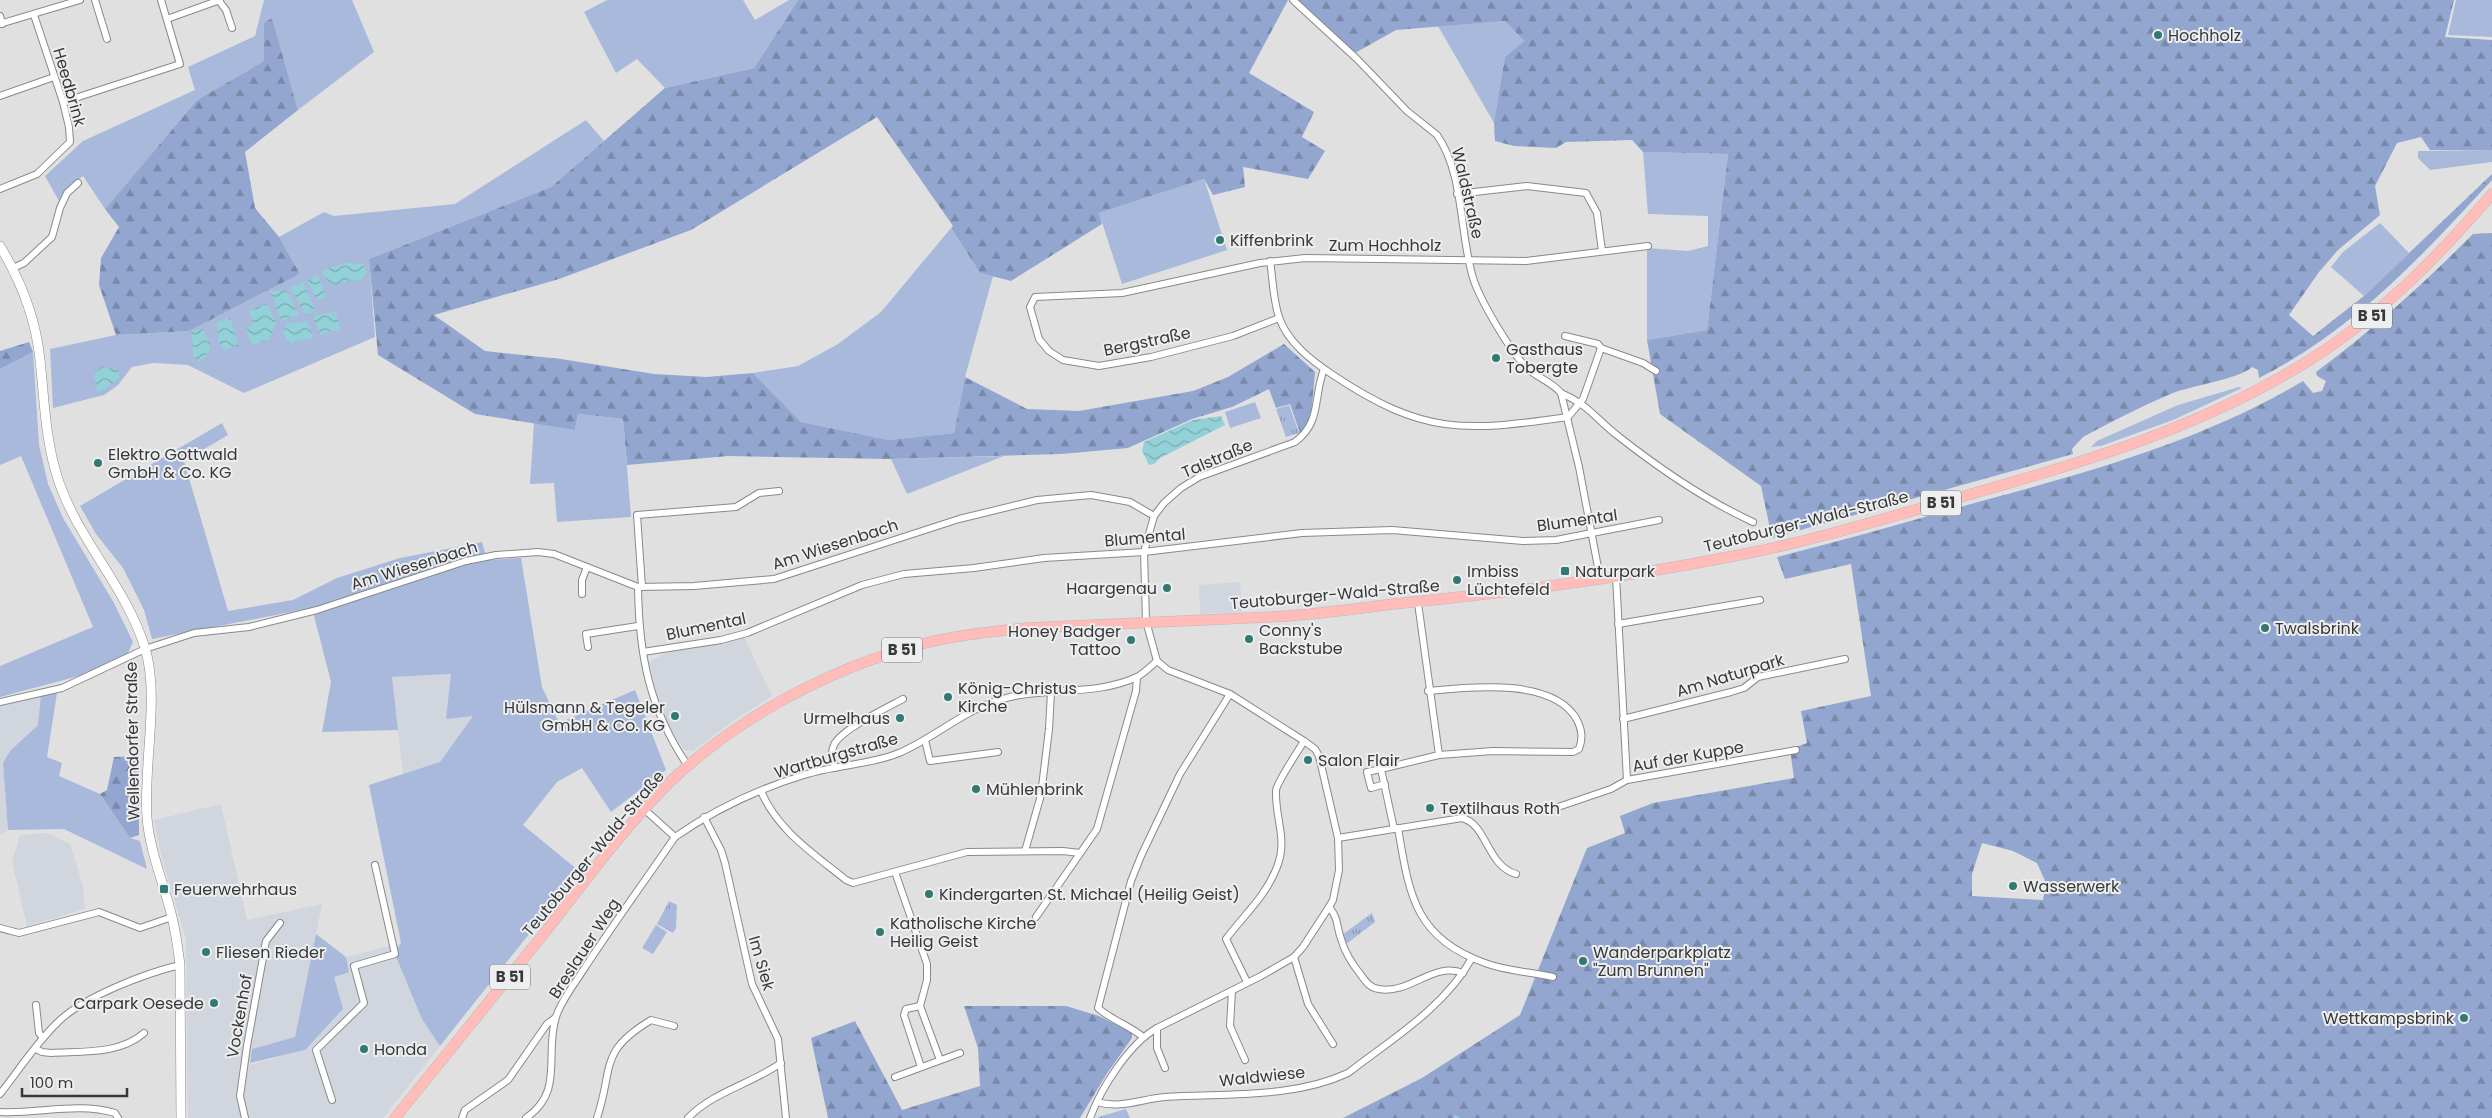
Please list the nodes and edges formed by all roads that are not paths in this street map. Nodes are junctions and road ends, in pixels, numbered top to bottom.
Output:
1 (80, 0) edge
2 (95, 0) edge
3 (161, 0) edge
4 (219, 0) edge
5 (1293, 0) edge
6 (72, 1) edge
7 (34, 15) junction
8 (0, 16) edge
9 (167, 20) junction
10 (1, 24) edge
11 (232, 28) dead end
12 (108, 39) dead end
13 (54, 77) junction
14 (0, 96) edge
15 (63, 102) junction
16 (78, 183) dead end
17 (0, 188) edge
18 (1457, 194) junction
19 (2492, 194) edge
20 (0, 246) edge
21 (1648, 246) dead end
22 (1602, 251) junction
23 (1469, 259) junction
24 (1270, 261) junction
25 (13, 268) junction
26 (1035, 297) joint
27 (1279, 318) junction
28 (1565, 336) dead end
29 (1601, 348) junction
30 (1324, 369) junction
31 (1656, 371) dead end
32 (1561, 393) junction
33 (1581, 402) junction
34 (1568, 417) junction
35 (779, 491) dead end
36 (1154, 516) junction
37 (1659, 520) dead end
38 (1753, 522) dead end
39 (1592, 534) junction
40 (1144, 552) junction
41 (587, 567) junction
42 (1616, 576) junction
43 (1600, 578) junction
44 (640, 587) junction
45 (582, 594) dead end
46 (1760, 600) dead end
47 (1418, 602) junction
48 (1146, 621) junction
49 (1618, 624) junction
50 (638, 626) junction
51 (588, 647) dead end
52 (145, 649) junction
53 (643, 652) junction
54 (1845, 659) dead end
55 (1158, 661) junction
56 (1137, 677) junction
57 (1428, 691) junction
58 (1051, 692) junction
59 (1230, 694) junction
60 (903, 699) dead end
61 (0, 702) edge
62 (1623, 719) junction
63 (925, 740) junction
64 (1304, 741) junction
65 (1796, 750) dead end
66 (998, 752) dead end
67 (1439, 755) junction
68 (688, 766) junction
69 (835, 768) junction
70 (1381, 769) junction
71 (1627, 780) junction
72 (1385, 784) junction
73 (760, 791) junction
74 (1558, 807) dead end
75 (644, 809) junction
76 (704, 817) junction
77 (1396, 828) junction
78 (675, 837) junction
79 (1338, 838) junction
80 (1025, 851) junction
81 (1080, 854) junction
82 (374, 865) dead end
83 (895, 872) junction
84 (1516, 874) dead end
85 (1329, 907) junction
86 (1036, 917) dead end
87 (172, 918) junction
88 (280, 923) dead end
89 (0, 928) edge
90 (1294, 957) junction
91 (1472, 958) junction
92 (180, 966) junction
93 (1464, 973) junction
94 (1553, 977) dead end
95 (1247, 982) junction
96 (1232, 991) junction
97 (36, 1005) dead end
98 (920, 1006) junction
99 (555, 1018) junction
100 (674, 1026) dead end
101 (1157, 1028) junction
102 (144, 1033) dead end
103 (1143, 1037) junction
104 (43, 1038) junction
105 (1332, 1044) dead end
106 (36, 1048) junction
107 (960, 1053) dead end
108 (940, 1060) junction
109 (1244, 1060) dead end
110 (780, 1063) junction
111 (921, 1067) junction
112 (1165, 1068) dead end
113 (895, 1077) dead end
114 (0, 1094) edge
115 (332, 1100) dead end
116 (1097, 1102) junction
117 (0, 1112) edge
118 (1091, 1115) edge
119 (690, 1116) edge
120 (118, 1118) edge
121 (181, 1118) edge
122 (245, 1118) edge
123 (395, 1118) edge
124 (462, 1118) edge
125 (526, 1118) edge
126 (597, 1118) edge
127 (786, 1118) edge

1 - 6 street
2 - 12 street
3 - 9 street
4 - 9 street
4 - 11 street
5 - 18 street, Waldstraße
6 - 7 street
7 - 10 street
7 - 13 street, Heedbrink
8 - 10 street
9 - 15 street
13 - 14 street
13 - 15 street, Heedbrink
15 - 17 street, Heedbrink
16 - 25 street
18 - 22 street
18 - 23 street, Waldstraße
19 - 42 main road, Teutoburger-Wald-Straße / B 51
20 - 25 street, Wellendorfer Straße
21 - 22 street, Zum Hochholz
22 - 23 street, Zum Hochholz
23 - 24 street, Zum Hochholz
23 - 32 street, Waldstraße
24 - 26 street, Zum Hochholz
24 - 27 street
25 - 52 street, Wellendorfer Straße
26 - 27 street, Bergstraße
27 - 30 street
28 - 29 street
29 - 31 street
29 - 33 street
30 - 34 street
30 - 36 street, Talstraße
32 - 33 street, Waldstraße
32 - 34 street
33 - 34 street
33 - 38 street, Waldstraße
34 - 39 street
35 - 44 street
36 - 40 street, Talstraße
36 - 44 street, Am Wiesenbach
37 - 39 street, Blumental
39 - 40 street, Blumental
39 - 43 street
40 - 48 street, Talstraße
40 - 53 street, Blumental
41 - 44 street, Am Wiesenbach
41 - 45 street
41 - 52 street, Am Wiesenbach
42 - 43 main road, Teutoburger-Wald-Straße / B 51
42 - 49 street
43 - 47 main road, Teutoburger-Wald-Straße / B 51
44 - 50 street
46 - 49 street
47 - 48 main road, Teutoburger-Wald-Straße / B 51
47 - 57 street
48 - 55 street, Talstraße
48 - 68 main road, Teutoburger-Wald-Straße / B 51
49 - 62 street
50 - 51 street
50 - 53 street
52 - 61 street, Am Wiesenbach
52 - 87 street, Wellendorfer Straße
53 - 68 street
54 - 62 street, Am Naturpark
55 - 56 street, Wartburgstraße
55 - 59 street
56 - 58 street, Wartburgstraße
56 - 81 street
57 - 67 street
57 - 67 street
58 - 63 street, Wartburgstraße
58 - 80 street
59 - 64 street
59 - 103 street
60 - 69 street
62 - 71 street
63 - 66 street
63 - 69 street, Wartburgstraße
64 - 79 street
64 - 95 street
65 - 71 street, Auf der Kuppe
67 - 70 street
68 - 75 main road, Teutoburger-Wald-Straße / B 51
69 - 73 street, Wartburgstraße
70 - 72 street
70 - 72 street
71 - 74 street, Auf der Kuppe
72 - 77 street
73 - 76 street, Wartburgstraße
73 - 83 street
75 - 78 street
75 - 123 main road, Teutoburger-Wald-Straße / B 51
76 - 78 street, Wartburgstraße
76 - 110 street, Im Siek
77 - 79 street
77 - 84 street
77 - 91 street
78 - 99 street, Breslauer Weg
79 - 85 street
80 - 81 street
80 - 83 street
81 - 86 street
82 - 115 street
83 - 98 street
85 - 90 street
85 - 93 street
87 - 89 street
87 - 92 street, Wellendorfer Straße
88 - 122 street, Vockenhof
90 - 95 street
90 - 105 street
91 - 93 street, Waldwiese
91 - 94 street
92 - 104 street
92 - 121 street, Wellendorfer Straße
93 - 116 street, Waldwiese
95 - 96 street
96 - 101 street
96 - 109 street
97 - 104 street
98 - 108 street
98 - 111 street
99 - 124 street
99 - 125 street, Breslauer Weg
100 - 126 street
101 - 103 street
101 - 112 street
102 - 106 street
103 - 116 street
104 - 106 street
106 - 114 street
107 - 108 street
108 - 111 street
110 - 119 street
110 - 127 street, Im Siek
111 - 113 street
116 - 118 street
117 - 120 street

